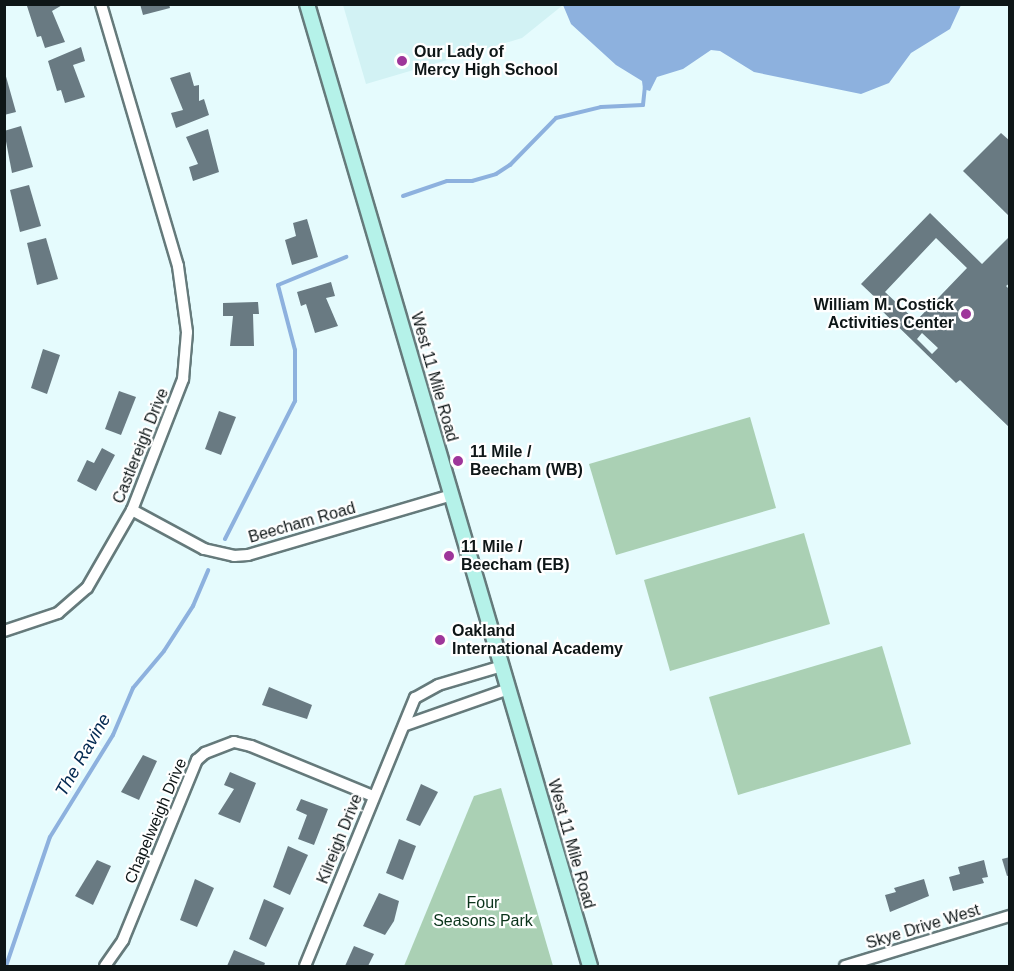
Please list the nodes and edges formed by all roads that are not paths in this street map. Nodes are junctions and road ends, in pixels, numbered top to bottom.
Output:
1 (101, 4) edge
2 (307, 4) edge
3 (452, 495) junction
4 (132, 510) junction
5 (4, 631) edge
6 (502, 666) junction
7 (509, 689) junction
8 (406, 725) junction
9 (373, 796) junction
10 (1010, 916) edge
11 (105, 966) edge
12 (305, 966) edge
13 (590, 966) edge
14 (844, 966) edge

1 - 4 street, Castlereigh Drive
2 - 3 street, West 11 Mile Road
3 - 4 street, Beecham Road
3 - 6 street, West 11 Mile Road
4 - 5 street, Castlereigh Drive
6 - 7 street, West 11 Mile Road
6 - 8 street, Kilreigh Drive
7 - 8 street
7 - 13 street, West 11 Mile Road
8 - 9 street, Kilreigh Drive
9 - 11 street, Chapelweigh Drive
9 - 12 street, Kilreigh Drive
10 - 14 street, Skye Drive West

